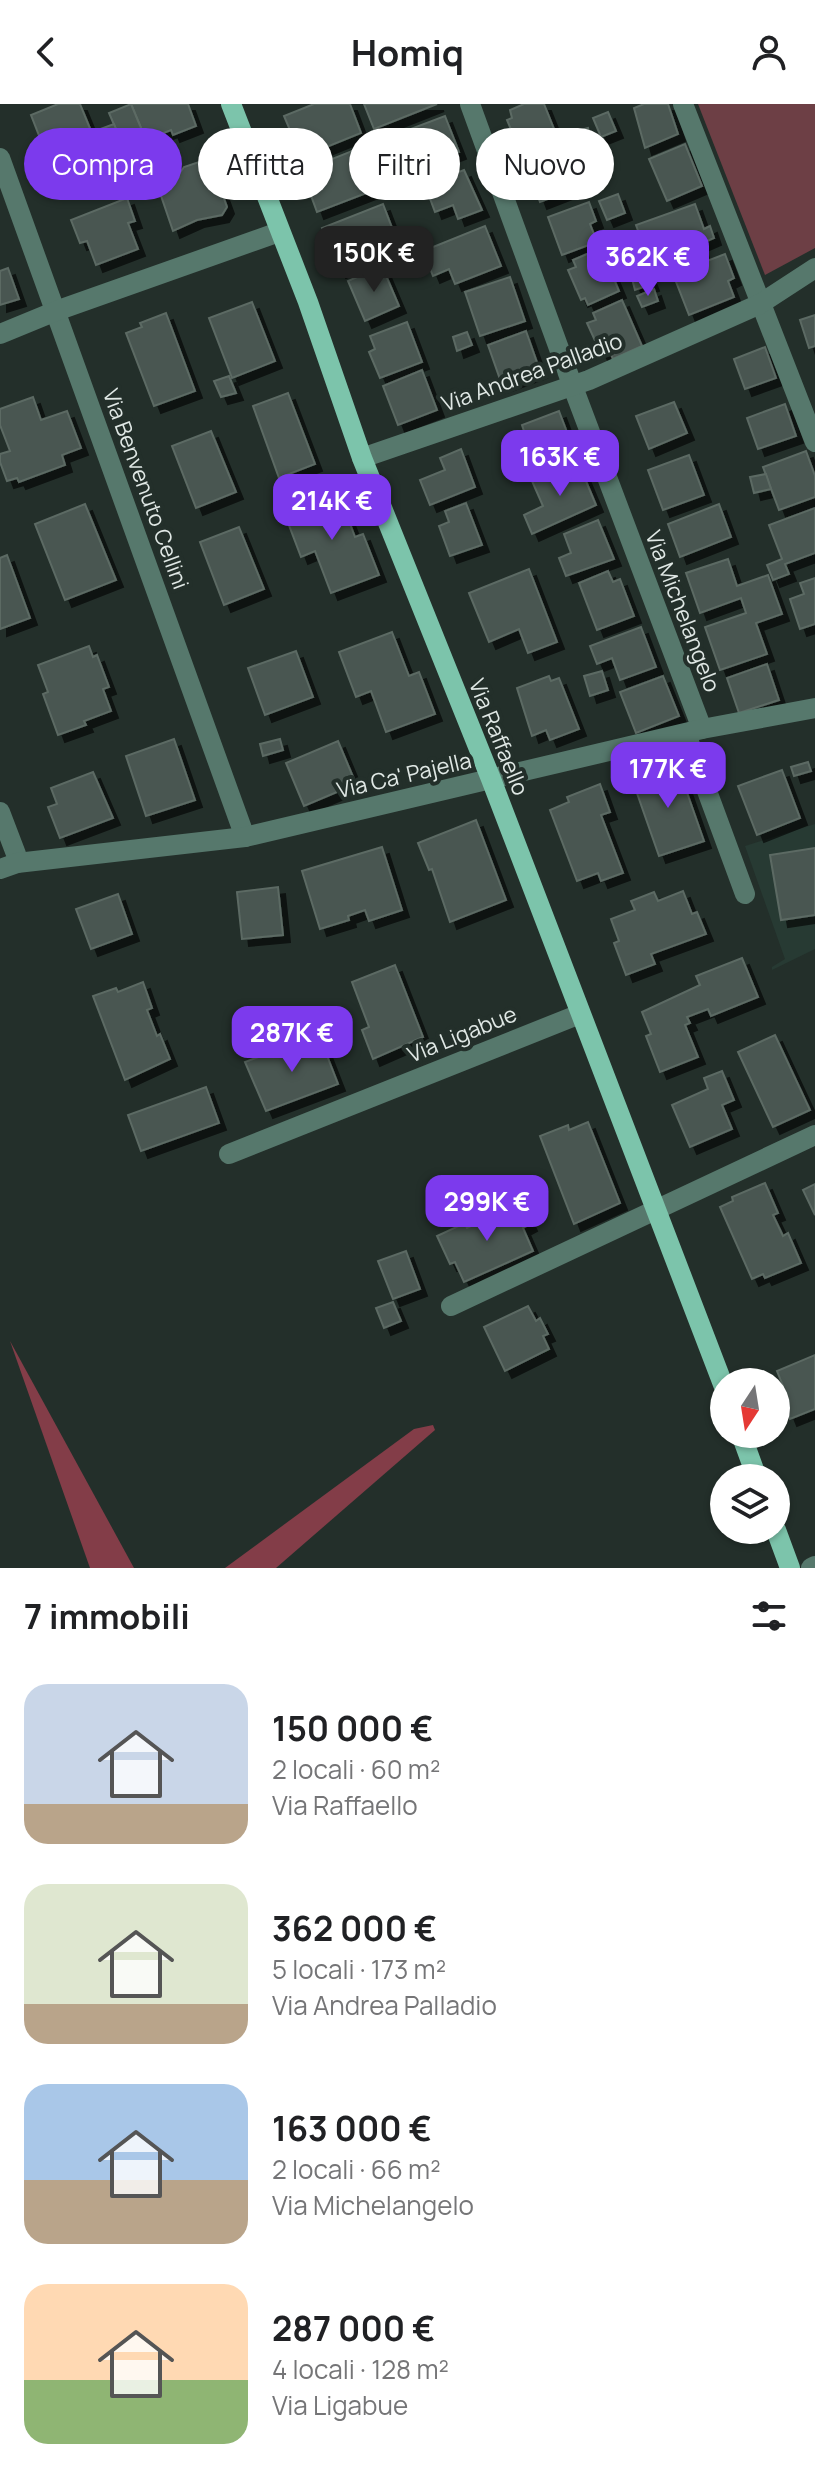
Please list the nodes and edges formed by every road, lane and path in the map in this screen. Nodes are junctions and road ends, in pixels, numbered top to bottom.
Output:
1 (231, 104) edge
2 (470, 104) edge
3 (683, 104) edge
4 (0, 158) edge
5 (279, 232) junction
6 (815, 268) edge
7 (760, 304) junction
8 (56, 311) junction
9 (0, 334) edge
10 (573, 387) junction
11 (815, 442) edge
12 (362, 458) junction
13 (815, 708) edge
14 (694, 732) junction
15 (491, 779) junction
16 (0, 812) edge
17 (245, 837) junction
18 (8, 866) edge
19 (745, 894) dead end
20 (580, 1014) junction
21 (815, 1135) edge
22 (229, 1154) dead end
23 (656, 1210) junction
24 (451, 1306) dead end
25 (717, 1368) edge
26 (781, 1544) edge
27 (790, 1568) edge

1 - 5 main road, Via Raffaello
2 - 10 street, Via Michelangelo
3 - 7 street
4 - 8 street, Via Benvenuto Cellini
5 - 8 street
5 - 12 main road, Via Raffaello
6 - 7 street, Via Andrea Palladio
7 - 10 street, Via Andrea Palladio
7 - 11 street
8 - 9 street
8 - 17 street, Via Benvenuto Cellini
10 - 12 street, Via Andrea Palladio
10 - 14 street, Via Michelangelo
12 - 15 main road, Via Raffaello
13 - 14 street, Via Ca' Pajella
14 - 15 street, Via Ca' Pajella
14 - 19 street, Via Michelangelo
15 - 17 street, Via Ca' Pajella
15 - 20 main road, Via Raffaello
16 - 18 street
17 - 18 street, Via Ca' Pajella
20 - 22 street, Via Ligabue
20 - 23 main road, Via Raffaello
21 - 23 street
23 - 24 street
23 - 25 main road, Via Raffaello
26 - 27 main road

